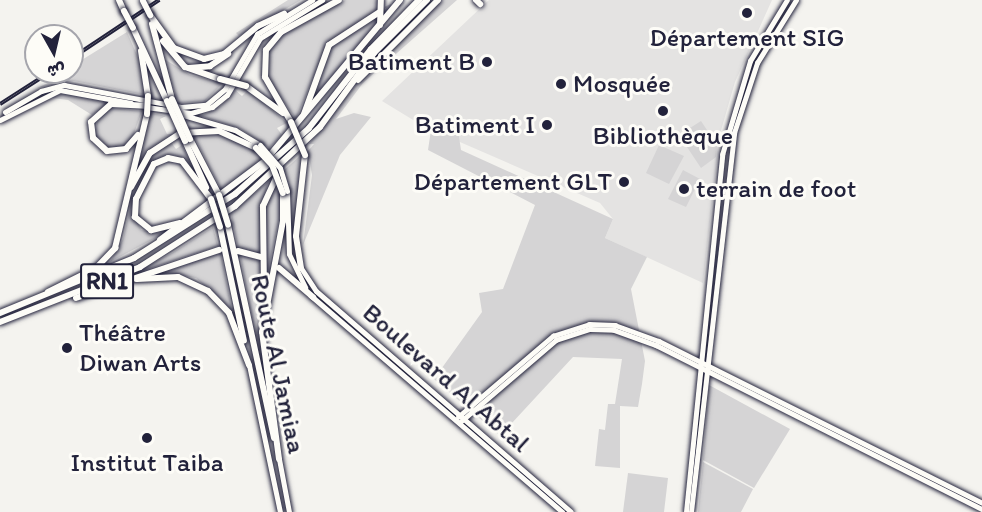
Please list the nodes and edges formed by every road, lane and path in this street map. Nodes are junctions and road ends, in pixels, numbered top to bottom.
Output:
1 (120, 0) edge
2 (312, 0) edge
3 (337, 0) edge
4 (381, 0) edge
5 (419, 0) edge
6 (427, 0) edge
7 (438, 0) edge
8 (787, 0) edge
9 (796, 0) edge
10 (143, 1) edge
11 (403, 1) edge
12 (324, 3) edge
13 (378, 13) tunnel mouth
14 (284, 14) junction
15 (150, 15) junction
16 (159, 32) junction
17 (369, 40) junction
18 (141, 45) junction
19 (232, 49) junction
20 (185, 67) junction
21 (350, 89) junction
22 (169, 100) junction
23 (145, 106) junction
24 (173, 112) junction
25 (0, 118) edge
26 (146, 118) junction
27 (289, 120) junction
28 (286, 139) junction
29 (188, 140) junction
30 (258, 146) junction
31 (290, 151) junction
32 (727, 152) junction
33 (726, 160) junction
34 (285, 192) junction
35 (211, 199) junction
36 (126, 208) junction
37 (188, 220) junction
38 (219, 250) dead end
39 (238, 251) dead end
40 (260, 257) dead end
41 (279, 268) dead end
42 (301, 268) joint
43 (118, 283) junction
44 (46, 295) junction
45 (313, 297) junction
46 (264, 307) junction
47 (0, 313) edge
48 (0, 324) edge
49 (249, 365) junction
50 (701, 365) junction
51 (459, 420) junction
52 (279, 459) junction
53 (982, 503) edge
54 (982, 509) edge
55 (280, 512) edge
56 (290, 512) edge
57 (562, 512) edge
58 (571, 512) edge
59 (686, 512) edge
60 (691, 512) edge

1 - 18 highway, bridge
2 - 14 main road
3 - 12 highway
4 - 17 highway
5 - 31 highway, RN1
6 - 21 highway, RN1
7 - 21 highway
8 - 32 street
9 - 32 street
10 - 15 highway, bridge
11 - 17 highway
12 - 24 main road
12 - 27 highway
13 - 28 highway
14 - 19 highway
14 - 25 main road
15 - 16 highway
15 - 22 highway
16 - 19 highway
16 - 20 highway
17 - 28 highway
18 - 22 highway
18 - 26 highway, bridge
19 - 20 highway
20 - 27 highway, bridge
21 - 31 highway, RN1
22 - 29 highway, bridge
23 - 24 main road
23 - 25 main road
23 - 26 highway
24 - 30 main road
26 - 36 highway
27 - 42 highway, bridge
28 - 37 highway
29 - 35 highway
29 - 52 highway, Route Al Jamiaa, bridge
30 - 34 highway, bridge
30 - 36 highway
31 - 44 highway, RN1
31 - 46 highway
31 - 48 highway, RN1
32 - 33 street
32 - 33 street
33 - 50 street
34 - 45 main road, Boulevard Al Abtal
34 - 46 highway
35 - 37 highway
35 - 49 highway, Route Al Jamiaa, bridge
36 - 44 highway
37 - 44 highway
38 - 43 highway
39 - 40 highway
41 - 45 highway
42 - 51 main road, Boulevard Al Abtal
43 - 48 highway
43 - 49 highway
44 - 47 highway, RN1
45 - 51 main road, Boulevard Al Abtal
46 - 52 highway
49 - 55 main road, Route Al Jamiaa
50 - 51 street
50 - 53 street
50 - 54 street
50 - 59 street
50 - 60 street
51 - 57 main road, Boulevard Al Abtal
51 - 58 main road, Boulevard Al Abtal
52 - 56 main road, Route Al Jamiaa

